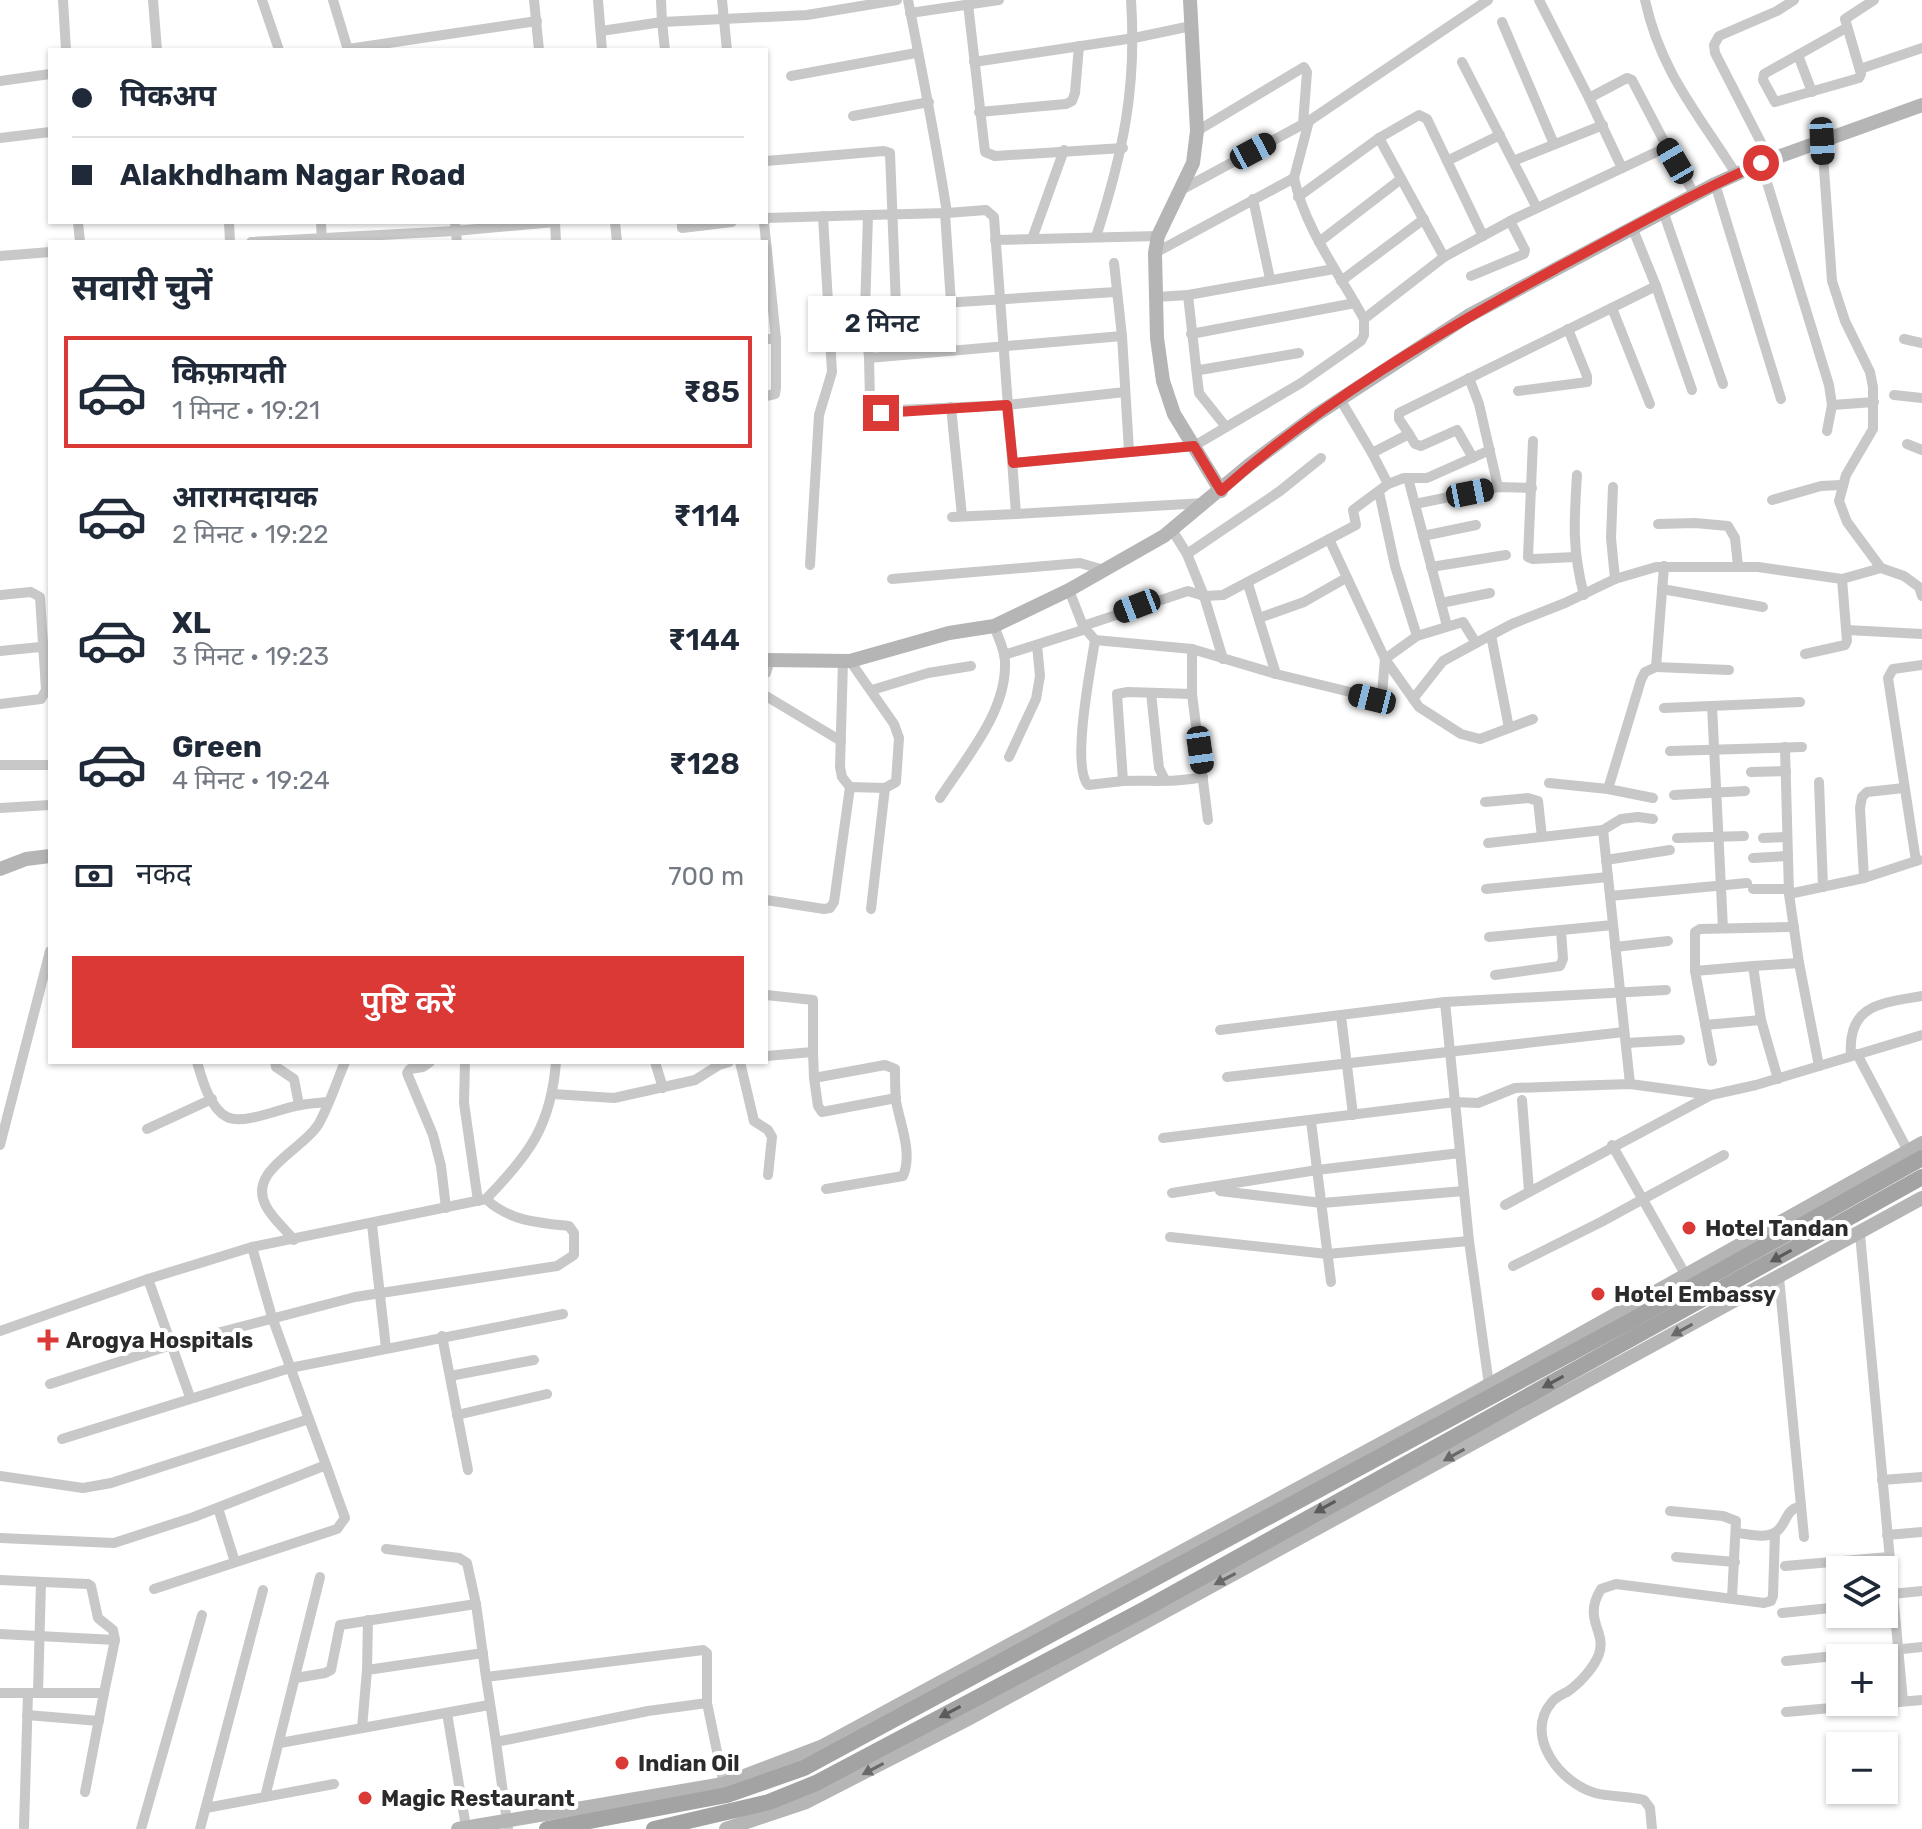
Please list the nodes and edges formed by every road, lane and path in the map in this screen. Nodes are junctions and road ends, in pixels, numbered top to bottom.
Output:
1 (63, 0) edge
2 (153, 0) edge
3 (262, 0) edge
4 (333, 0) edge
5 (534, 0) edge
6 (598, 0) edge
7 (661, 0) edge
8 (722, 0) edge
9 (897, 0) edge
10 (908, 0) edge
11 (999, 0) edge
12 (1131, 0) edge
13 (1190, 0) edge
14 (1488, 0) edge
15 (1539, 0) edge
16 (1645, 0) edge
17 (1794, 0) edge
18 (1874, 0) edge
19 (968, 4) junction
20 (833, 5) edge
21 (910, 13) junction
22 (724, 19) junction
23 (537, 21) junction
24 (662, 22) junction
25 (1502, 22) dead end
26 (1191, 26) junction
27 (1846, 28) junction
28 (601, 31) junction
29 (1134, 38) junction
30 (1079, 46) junction
31 (66, 48) edge
32 (157, 48) edge
33 (278, 48) edge
34 (348, 48) edge
35 (355, 48) edge
36 (539, 48) edge
37 (602, 48) edge
38 (665, 48) edge
39 (727, 48) edge
40 (1922, 48) edge
41 (916, 53) junction
42 (1798, 55) junction
43 (974, 62) junction
44 (1462, 62) dead end
45 (1860, 69) junction
46 (48, 74) edge
47 (791, 76) dead end
48 (0, 81) edge
49 (1812, 92) junction
50 (1589, 98) junction
51 (929, 102) junction
52 (1922, 105) edge
53 (979, 112) junction
54 (853, 116) dead end
55 (1306, 122) junction
56 (1603, 125) junction
57 (1197, 131) junction
58 (48, 132) edge
59 (1500, 135) junction
60 (0, 138) edge
61 (1379, 138) junction
62 (1822, 141) junction
63 (1554, 144) junction
64 (1667, 147) junction
65 (1123, 148) junction
66 (1064, 150) junction
67 (768, 161) edge
68 (1447, 161) junction
69 (1513, 161) junction
70 (1765, 162) junction
71 (1622, 168) junction
72 (1736, 174) junction
73 (1294, 178) junction
74 (1401, 179) junction
75 (1715, 184) junction
76 (1179, 191) junction
77 (1695, 195) junction
78 (1298, 197) junction
79 (1253, 199) junction
80 (1537, 208) junction
81 (1663, 211) junction
82 (946, 213) junction
83 (892, 214) junction
84 (868, 215) junction
85 (823, 216) junction
86 (1424, 219) junction
87 (768, 220) edge
88 (1510, 221) junction
89 (535, 224) edge
90 (1632, 227) junction
91 (456, 232) edge
92 (1158, 236) junction
93 (1483, 236) junction
94 (1096, 237) junction
95 (1032, 239) junction
96 (322, 240) edge
97 (995, 240) junction
98 (1319, 242) junction
99 (48, 252) edge
100 (1155, 253) junction
101 (0, 256) edge
102 (1444, 257) junction
103 (1114, 263) dead end
104 (1334, 269) junction
105 (1471, 276) dead end
106 (768, 278) edge
107 (1270, 279) junction
108 (1341, 281) junction
109 (1656, 286) junction
110 (1116, 292) junction
111 (1188, 295) junction
112 (1156, 297) junction
113 (1000, 301) junction
114 (951, 303) junction
115 (1355, 303) junction
116 (896, 306) junction
117 (1612, 308) junction
118 (865, 311) junction
119 (1364, 319) junction
120 (1568, 329) junction
121 (1191, 334) junction
122 (1122, 336) junction
123 (771, 339) edge
124 (1904, 339) dead end
125 (1922, 343) edge
126 (1003, 348) junction
127 (1299, 353) dead end
128 (869, 358) junction
129 (1196, 367) junction
130 (1469, 378) junction
131 (1723, 384) dead end
132 (1692, 390) dead end
133 (1518, 391) dead end
134 (1125, 392) junction
135 (1894, 395) dead end
136 (768, 396) edge
137 (1922, 398) edge
138 (1340, 399) junction
139 (1781, 399) dead end
140 (1874, 402) junction
141 (1650, 404) dead end
142 (1007, 405) junction
143 (1832, 405) junction
144 (951, 407) junction
145 (1226, 427) junction
146 (1827, 431) dead end
147 (1409, 434) junction
148 (1533, 441) dead end
149 (1907, 444) dead end
150 (1194, 446) junction
151 (1490, 450) junction
152 (1922, 450) edge
153 (1129, 451) junction
154 (1372, 453) junction
155 (1321, 458) dead end
156 (1473, 458) junction
157 (1013, 463) junction
158 (1577, 475) dead end
159 (1408, 478) junction
160 (1844, 480) junction
161 (1498, 487) junction
162 (1613, 487) dead end
163 (1383, 488) junction
164 (1532, 488) junction
165 (1221, 491) junction
166 (1772, 500) dead end
167 (1206, 503) junction
168 (1415, 504) junction
169 (1016, 514) junction
170 (1658, 524) dead end
171 (1476, 525) dead end
172 (1172, 530) junction
173 (1423, 536) junction
174 (1329, 539) junction
175 (1187, 554) junction
176 (1506, 555) dead end
177 (1575, 557) junction
178 (810, 565) dead end
179 (1660, 566) junction
180 (1738, 566) junction
181 (1431, 567) junction
182 (1881, 568) junction
183 (1104, 570) junction
184 (1346, 578) junction
185 (892, 579) dead end
186 (1615, 579) junction
187 (1842, 579) junction
188 (1248, 584) junction
189 (1662, 589) junction
190 (1069, 590) junction
191 (1490, 593) dead end
192 (0, 595) edge
193 (1584, 595) junction
194 (1204, 596) junction
195 (1922, 596) edge
196 (1441, 603) junction
197 (1763, 607) dead end
198 (1259, 618) junction
199 (994, 626) junction
200 (1447, 626) junction
201 (1084, 628) junction
202 (1847, 630) junction
203 (1922, 634) edge
204 (1491, 635) junction
205 (1417, 636) junction
206 (1095, 640) junction
207 (1476, 643) junction
208 (1037, 645) junction
209 (46, 647) edge
210 (1192, 649) junction
211 (0, 651) edge
212 (1805, 654) dead end
213 (1004, 655) junction
214 (1223, 659) junction
215 (1385, 659) junction
216 (847, 661) junction
217 (768, 664) edge
218 (1922, 665) edge
219 (971, 666) dead end
220 (1656, 667) junction
221 (1729, 670) dead end
222 (1276, 674) junction
223 (872, 690) junction
224 (1151, 693) junction
225 (1192, 694) junction
226 (768, 697) edge
227 (1413, 699) junction
228 (1800, 702) dead end
229 (0, 704) edge
230 (1712, 706) junction
231 (1664, 708) dead end
232 (1533, 719) dead end
233 (1509, 728) junction
234 (841, 741) junction
235 (1785, 747) junction
236 (1802, 747) dead end
237 (1713, 749) junction
238 (1670, 751) dead end
239 (1009, 757) dead end
240 (0, 765) edge
241 (48, 765) edge
242 (1786, 771) junction
243 (1751, 772) dead end
244 (1203, 777) junction
245 (1165, 780) junction
246 (1123, 781) junction
247 (1819, 782) dead end
248 (1549, 783) dead end
249 (850, 787) junction
250 (885, 788) junction
251 (1904, 788) junction
252 (1608, 789) junction
253 (1745, 791) dead end
254 (1715, 792) junction
255 (1674, 795) dead end
256 (940, 798) dead end
257 (1653, 798) dead end
258 (1485, 802) dead end
259 (48, 805) edge
260 (0, 808) edge
261 (1653, 819) dead end
262 (1208, 820) dead end
263 (1603, 830) junction
264 (1744, 836) dead end
265 (1542, 837) junction
266 (1717, 837) junction
267 (1787, 837) junction
268 (1677, 838) dead end
269 (1763, 838) dead end
270 (1488, 843) dead end
271 (1670, 850) dead end
272 (48, 856) edge
273 (1788, 856) junction
274 (1753, 858) dead end
275 (1606, 860) junction
276 (1919, 860) edge
277 (0, 869) edge
278 (1608, 877) junction
279 (1864, 878) junction
280 (1719, 885) junction
281 (1823, 887) junction
282 (1486, 889) dead end
283 (1789, 891) junction
284 (1610, 896) junction
285 (768, 900) edge
286 (871, 909) dead end
287 (1613, 925) junction
288 (1794, 927) junction
289 (1723, 928) junction
290 (1561, 930) junction
291 (1489, 937) dead end
292 (1668, 941) dead end
293 (1615, 947) junction
294 (48, 959) edge
295 (1799, 963) junction
296 (1753, 966) junction
297 (1695, 971) junction
298 (1495, 975) dead end
299 (1666, 990) dead end
300 (1619, 991) junction
301 (768, 995) edge
302 (1922, 996) edge
303 (1445, 1002) junction
304 (1341, 1016) junction
305 (1761, 1020) junction
306 (1705, 1025) junction
307 (1220, 1030) dead end
308 (1922, 1035) edge
309 (1625, 1038) junction
310 (1680, 1040) dead end
311 (1451, 1051) junction
312 (813, 1052) junction
313 (1854, 1055) junction
314 (768, 1056) edge
315 (1712, 1061) dead end
316 (198, 1064) edge
317 (275, 1064) edge
318 (344, 1064) edge
319 (427, 1064) edge
320 (465, 1064) edge
321 (556, 1064) edge
322 (656, 1064) edge
323 (722, 1064) edge
324 (740, 1064) edge
325 (1348, 1065) junction
326 (1819, 1066) junction
327 (1227, 1077) dead end
328 (814, 1078) junction
329 (1778, 1079) junction
330 (1630, 1084) junction
331 (663, 1088) junction
332 (553, 1094) junction
333 (1711, 1095) junction
334 (896, 1098) junction
335 (212, 1099) junction
336 (1522, 1100) dead end
337 (328, 1102) junction
338 (1455, 1102) junction
339 (299, 1105) junction
340 (1353, 1115) junction
341 (1311, 1121) junction
342 (147, 1129) dead end
343 (1163, 1138) dead end
344 (1922, 1143) edge
345 (0, 1145) edge
346 (1612, 1145) junction
347 (1460, 1153) junction
348 (1915, 1154) edge
349 (1724, 1155) dead end
350 (1317, 1170) junction
351 (768, 1175) dead end
352 (1922, 1177) edge
353 (826, 1189) dead end
354 (1206, 1189) junction
355 (1464, 1191) junction
356 (1529, 1191) junction
357 (1172, 1193) dead end
358 (1922, 1198) edge
359 (1642, 1199) junction
360 (482, 1200) junction
361 (1322, 1203) junction
362 (1505, 1205) dead end
363 (446, 1208) junction
364 (372, 1225) junction
365 (1860, 1234) junction
366 (1170, 1237) dead end
367 (294, 1240) junction
368 (1469, 1241) junction
369 (252, 1247) junction
370 (1327, 1254) junction
371 (1513, 1266) dead end
372 (1685, 1274) junction
373 (1779, 1277) junction
374 (148, 1279) junction
375 (1331, 1282) dead end
376 (378, 1293) junction
377 (563, 1314) dead end
378 (272, 1317) junction
379 (0, 1331) edge
380 (442, 1336) junction
381 (171, 1345) junction
382 (386, 1348) junction
383 (534, 1360) dead end
384 (290, 1368) junction
385 (450, 1376) junction
386 (50, 1384) dead end
387 (1489, 1385) junction
388 (547, 1394) dead end
389 (190, 1397) junction
390 (457, 1415) junction
391 (309, 1419) junction
392 (62, 1439) dead end
393 (326, 1465) junction
394 (468, 1470) dead end
395 (0, 1476) edge
396 (1922, 1477) edge
397 (1882, 1480) junction
398 (1801, 1507) junction
399 (218, 1508) junction
400 (1670, 1511) dead end
401 (1922, 1532) edge
402 (1737, 1533) junction
403 (1775, 1533) junction
404 (1887, 1535) junction
405 (1804, 1537) dead end
406 (0, 1538) edge
407 (386, 1549) dead end
408 (1889, 1556) edge
409 (1676, 1557) dead end
410 (235, 1562) junction
411 (1735, 1562) junction
412 (1826, 1562) edge
413 (1785, 1566) dead end
414 (320, 1577) dead end
415 (0, 1580) edge
416 (41, 1582) junction
417 (154, 1589) dead end
418 (263, 1590) dead end
419 (1922, 1591) edge
420 (1898, 1597) edge
421 (1732, 1598) junction
422 (476, 1604) junction
423 (1826, 1608) edge
424 (1782, 1613) dead end
425 (202, 1615) dead end
426 (368, 1620) junction
427 (1895, 1628) edge
428 (0, 1634) edge
429 (39, 1635) junction
430 (115, 1640) junction
431 (1922, 1647) edge
432 (1899, 1649) junction
433 (483, 1653) junction
434 (1786, 1661) dead end
435 (367, 1670) junction
436 (486, 1677) junction
437 (296, 1678) junction
438 (0, 1693) edge
439 (33, 1693) junction
440 (104, 1693) junction
441 (1922, 1700) edge
442 (1903, 1701) junction
443 (707, 1703) junction
444 (489, 1705) junction
445 (1786, 1712) dead end
446 (447, 1713) junction
447 (27, 1715) junction
448 (99, 1721) junction
449 (362, 1728) junction
450 (496, 1742) junction
451 (280, 1743) junction
452 (334, 1784) dead end
453 (725, 1790) junction
454 (85, 1792) dead end
455 (265, 1797) junction
456 (206, 1808) junction
457 (508, 1825) edge
458 (24, 1827) edge
459 (462, 1828) edge
460 (141, 1829) edge
461 (200, 1829) edge
462 (547, 1829) edge
463 (654, 1829) edge
464 (726, 1829) edge
465 (1652, 1829) edge

1 - 31 street
2 - 32 street
3 - 33 street
4 - 34 street
5 - 23 street
6 - 28 street
7 - 24 street
8 - 22 street
9 - 20 street
10 - 21 street
11 - 19 street
12 - 29 street
13 - 26 street
14 - 55 street
15 - 50 street
16 - 72 street
17 - 70 street
18 - 27 street
19 - 21 street
19 - 43 street
20 - 22 street
21 - 41 street
22 - 24 street
22 - 39 street
23 - 35 street
23 - 36 street
24 - 28 street
24 - 38 street
25 - 63 street
26 - 29 street
26 - 57 street
27 - 42 street
27 - 45 street
28 - 37 street
29 - 30 street
29 - 65 street
30 - 43 street
30 - 53 street
40 - 45 street
41 - 47 street
41 - 51 street
42 - 49 street
42 - 49 street
43 - 53 street
44 - 59 street
45 - 49 street
46 - 48 street
50 - 56 street
50 - 64 street
51 - 54 street
51 - 82 street
52 - 62 street
53 - 66 street
55 - 57 street
55 - 73 street
55 - 76 street
56 - 63 street
56 - 71 street
57 - 76 street
58 - 60 street
59 - 68 street
59 - 69 street
61 - 68 street
61 - 74 street
61 - 78 street
62 - 70 street
62 - 140 street
63 - 69 street
64 - 71 street
64 - 77 street
65 - 66 street
65 - 94 street
66 - 95 street
67 - 83 street
68 - 93 street
69 - 80 street
70 - 72 street
70 - 143 street
71 - 80 street
72 - 75 street
73 - 78 street
73 - 79 street
74 - 86 street
74 - 98 street
75 - 77 street
75 - 139 street
76 - 92 street
77 - 81 street
78 - 98 street
79 - 100 street
79 - 107 street
80 - 88 street
81 - 90 street
81 - 131 street
82 - 83 street
82 - 97 street
82 - 114 street
83 - 84 street
83 - 116 street
84 - 85 street
84 - 118 street
85 - 87 street
85 - 178 street
86 - 102 street
86 - 108 street
88 - 93 street
88 - 105 street
89 - 91 street
90 - 109 street
90 - 138 street
91 - 96 street
92 - 94 street
92 - 100 street
93 - 102 street
94 - 95 street
95 - 97 street
97 - 113 street
98 - 104 street
99 - 101 street
100 - 112 street
102 - 119 street
103 - 110 street
104 - 107 street
104 - 108 street
106 - 123 street
107 - 111 street
108 - 115 street
109 - 117 street
109 - 132 street
110 - 113 street
110 - 122 street
111 - 112 street
111 - 121 street
112 - 150 street
113 - 114 street
113 - 126 street
114 - 116 street
115 - 119 street
115 - 121 street
116 - 118 street
117 - 120 street
117 - 141 street
118 - 128 street
119 - 145 street
120 - 130 street
120 - 133 street
121 - 129 street
122 - 126 street
122 - 134 street
123 - 136 street
124 - 125 street
126 - 128 street
126 - 142 street
127 - 129 street
128 - 144 street
129 - 145 street
130 - 147 street
130 - 151 street
134 - 142 street
134 - 153 street
135 - 137 street
138 - 154 street
138 - 165 street
140 - 143 street
140 - 160 street
142 - 144 street
142 - 157 street
143 - 146 street
144 - 169 street
145 - 150 street
147 - 154 street
147 - 156 street
148 - 164 street
149 - 152 street
150 - 153 street
150 - 165 street
151 - 156 street
151 - 161 street
153 - 157 street
154 - 163 street
155 - 175 street
156 - 159 street
157 - 169 street
158 - 177 street
159 - 163 street
159 - 168 street
160 - 166 street
160 - 182 street
161 - 164 street
161 - 168 street
162 - 186 street
163 - 174 street
163 - 205 street
164 - 177 street
165 - 167 street
167 - 169 street
167 - 172 street
168 - 173 street
170 - 180 street
171 - 173 street
172 - 175 street
172 - 183 street
173 - 181 street
174 - 184 street
174 - 188 street
175 - 194 street
176 - 181 street
177 - 193 street
179 - 180 street
179 - 186 street
179 - 189 street
180 - 187 street
181 - 196 street
182 - 187 street
182 - 195 street
183 - 185 street
183 - 190 street
184 - 198 street
184 - 215 street
186 - 193 street
187 - 202 street
188 - 194 street
188 - 198 street
189 - 197 street
189 - 220 street
190 - 199 street
190 - 201 street
191 - 196 street
192 - 209 street
193 - 204 street
194 - 201 street
194 - 214 street
196 - 200 street
198 - 222 street
199 - 213 street
199 - 216 street
200 - 205 street
200 - 207 street
201 - 206 street
201 - 208 street
202 - 203 street
202 - 212 street
204 - 207 street
204 - 233 street
205 - 215 street
206 - 210 street
206 - 246 street
207 - 227 street
208 - 213 street
208 - 239 street
209 - 211 street
209 - 229 street
210 - 214 street
210 - 225 street
213 - 256 street
214 - 222 street
215 - 222 street
215 - 227 street
216 - 217 street
216 - 223 street
216 - 234 street
218 - 251 street
219 - 223 street
220 - 221 street
220 - 252 street
223 - 250 street
224 - 225 street
224 - 245 street
224 - 246 street
225 - 244 street
226 - 234 street
227 - 233 street
228 - 230 street
230 - 231 street
230 - 237 street
232 - 233 street
234 - 249 street
235 - 236 street
235 - 237 street
235 - 242 street
237 - 238 street
237 - 254 street
240 - 241 street
242 - 243 street
242 - 267 street
244 - 245 street
244 - 262 street
245 - 246 street
247 - 281 street
248 - 252 street
249 - 250 street
249 - 285 street
250 - 286 street
251 - 276 street
251 - 279 street
252 - 257 street
253 - 254 street
254 - 255 street
254 - 266 street
258 - 265 street
259 - 260 street
261 - 263 street
263 - 265 street
263 - 275 street
264 - 266 street
265 - 270 street
266 - 268 street
266 - 280 street
267 - 269 street
267 - 273 street
271 - 275 street
272 - 277 street
273 - 274 street
273 - 283 street
275 - 278 street
276 - 279 street
278 - 282 street
278 - 284 street
279 - 281 street
280 - 283 street
280 - 284 street
280 - 289 street
281 - 283 street
283 - 288 street
284 - 287 street
287 - 290 street
287 - 293 street
288 - 289 street
288 - 295 street
289 - 297 street
290 - 291 street
290 - 298 street
292 - 293 street
293 - 300 street
294 - 345 street
295 - 296 street
295 - 326 street
296 - 297 street
296 - 305 street
297 - 306 street
299 - 300 street
300 - 303 street
300 - 309 street
301 - 312 street
302 - 313 street
303 - 304 street
303 - 311 street
304 - 307 street
304 - 325 street
305 - 306 street
305 - 329 street
306 - 315 street
308 - 313 street
309 - 310 street
309 - 311 street
309 - 330 street
311 - 325 street
311 - 338 street
312 - 314 street
312 - 328 street
313 - 326 street
313 - 348 street
316 - 335 street
317 - 339 street
318 - 337 street
319 - 363 street
320 - 360 street
321 - 332 street
322 - 331 street
323 - 331 street
324 - 351 street
325 - 327 street
325 - 340 street
326 - 329 street
328 - 334 street
328 - 334 street
329 - 333 street
330 - 333 street
330 - 338 street
331 - 332 street
332 - 360 street
333 - 346 street
334 - 353 street
335 - 339 street
335 - 342 street
336 - 356 street
337 - 339 street
337 - 367 street
338 - 340 street
338 - 347 street
340 - 341 street
341 - 343 street
341 - 350 street
344 - 348 street
346 - 356 street
346 - 359 street
347 - 350 street
347 - 355 street
348 - 372 street
348 - 453 main road
349 - 359 street
350 - 354 street
350 - 361 street
352 -> 463 main road
354 - 357 street
354 - 361 street
355 - 361 street
355 - 368 street
356 - 362 street
358 - 365 street
359 - 371 street
359 - 372 street
360 - 363 street
360 - 376 street
361 - 370 street
363 - 364 street
364 - 367 street
364 - 376 street
365 - 373 street
365 - 397 street
366 - 370 street
367 - 369 street
368 - 370 street
368 - 387 street
369 - 374 street
369 - 378 street
370 - 375 street
372 - 387 street
373 - 398 street
373 -> 464 street
374 - 379 street
374 - 381 street
376 - 378 street
376 - 382 street
377 - 380 street
378 - 381 street
378 - 384 street
380 - 382 street
380 - 385 street
381 - 386 street
381 - 389 street
382 - 384 street
383 - 385 street
384 - 389 street
384 - 391 street
385 - 390 street
387 - 453 street
388 - 390 street
389 - 392 street
390 - 394 street
391 - 393 street
391 - 395 street
393 - 399 street
393 - 410 street
396 - 397 street
397 - 404 street
398 - 403 street
398 - 405 street
399 - 406 street
399 - 410 street
400 - 402 street
401 - 404 street
402 - 403 street
402 - 411 street
403 - 421 street
404 - 408 street
407 - 422 street
409 - 411 street
410 - 417 street
411 - 421 street
412 - 413 street
414 - 437 street
415 - 416 street
416 - 429 street
416 - 430 street
418 - 456 street
419 - 420 street
421 - 465 street
422 - 426 street
422 - 433 street
423 - 424 street
425 - 460 street
426 - 435 street
426 - 437 street
427 - 432 street
428 - 429 street
429 - 430 street
429 - 439 street
430 - 440 street
431 - 432 street
432 - 434 street
432 - 442 street
433 - 435 street
433 - 436 street
435 - 449 street
436 - 443 street
436 - 444 street
437 - 451 street
438 - 439 street
439 - 440 street
439 - 447 street
440 - 448 street
441 - 442 street
442 - 445 street
443 - 450 street
443 - 453 street
444 - 446 street
444 - 450 street
446 - 449 street
446 - 459 street
447 - 448 street
447 - 458 street
448 - 454 street
449 - 451 street
450 - 457 street
451 - 455 street
452 - 455 street
453 - 457 street
453 - 462 main road
455 - 456 street
456 - 461 street
457 - 459 street

